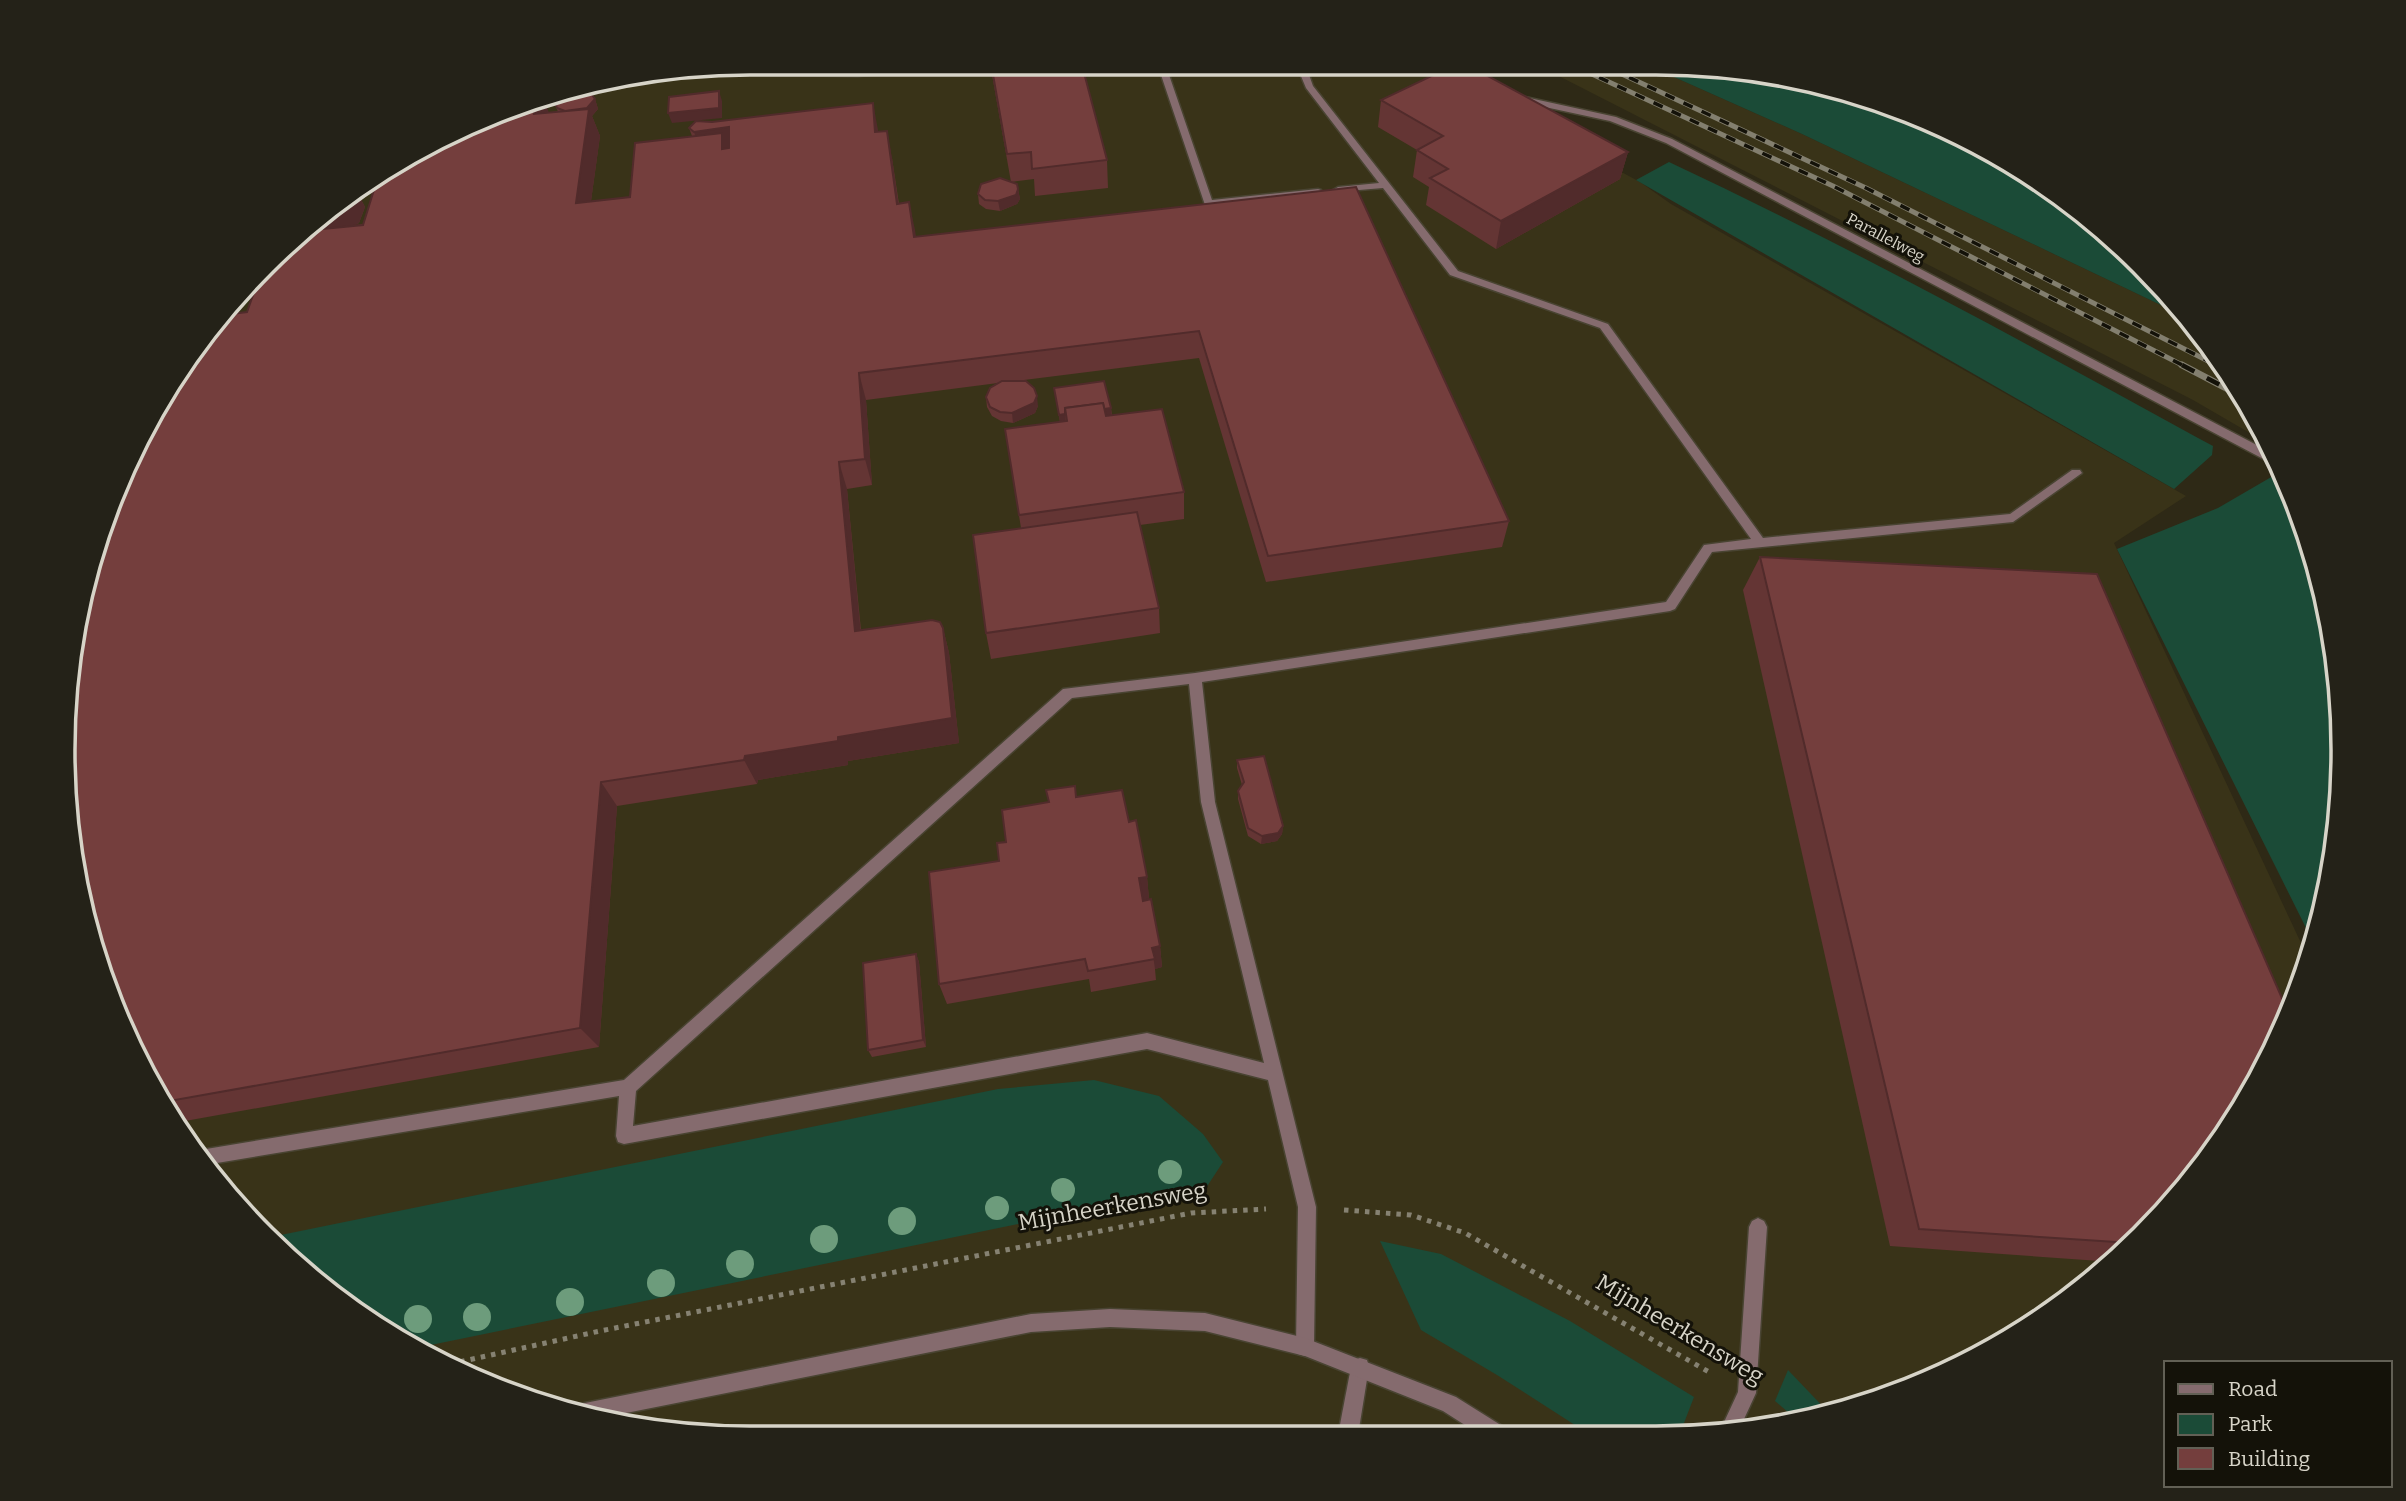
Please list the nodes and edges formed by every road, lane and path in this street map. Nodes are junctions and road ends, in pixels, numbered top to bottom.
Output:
1 (1165, 75) edge
2 (1304, 75) edge
3 (1516, 97) edge
4 (1386, 185) junction
5 (2261, 453) edge
6 (2076, 473) dead end
7 (1759, 542) junction
8 (1195, 678) junction
9 (1275, 1074) junction
10 (628, 1087) junction
11 (210, 1155) edge
12 (1307, 1207) junction
13 (1758, 1227) dead end
14 (1305, 1347) junction
15 (463, 1361) edge
16 (1360, 1367) junction
17 (1746, 1393) junction
18 (601, 1409) edge
19 (1733, 1421) edge
20 (1350, 1426) edge
21 (1484, 1426) edge

1 - 4 street
2 - 4 street
3 - 5 street, Parallelweg
4 - 7 street
6 - 7 street
7 - 8 street
8 - 9 street
8 - 10 street
9 - 10 street
9 - 12 street
10 - 11 street
12 - 14 street
12 - 15 path, Mijnheerkensweg
12 - 17 path, Mijnheerkensweg
13 - 17 street
14 - 16 street
14 - 18 street
16 - 20 street
16 - 21 street
17 - 19 street

